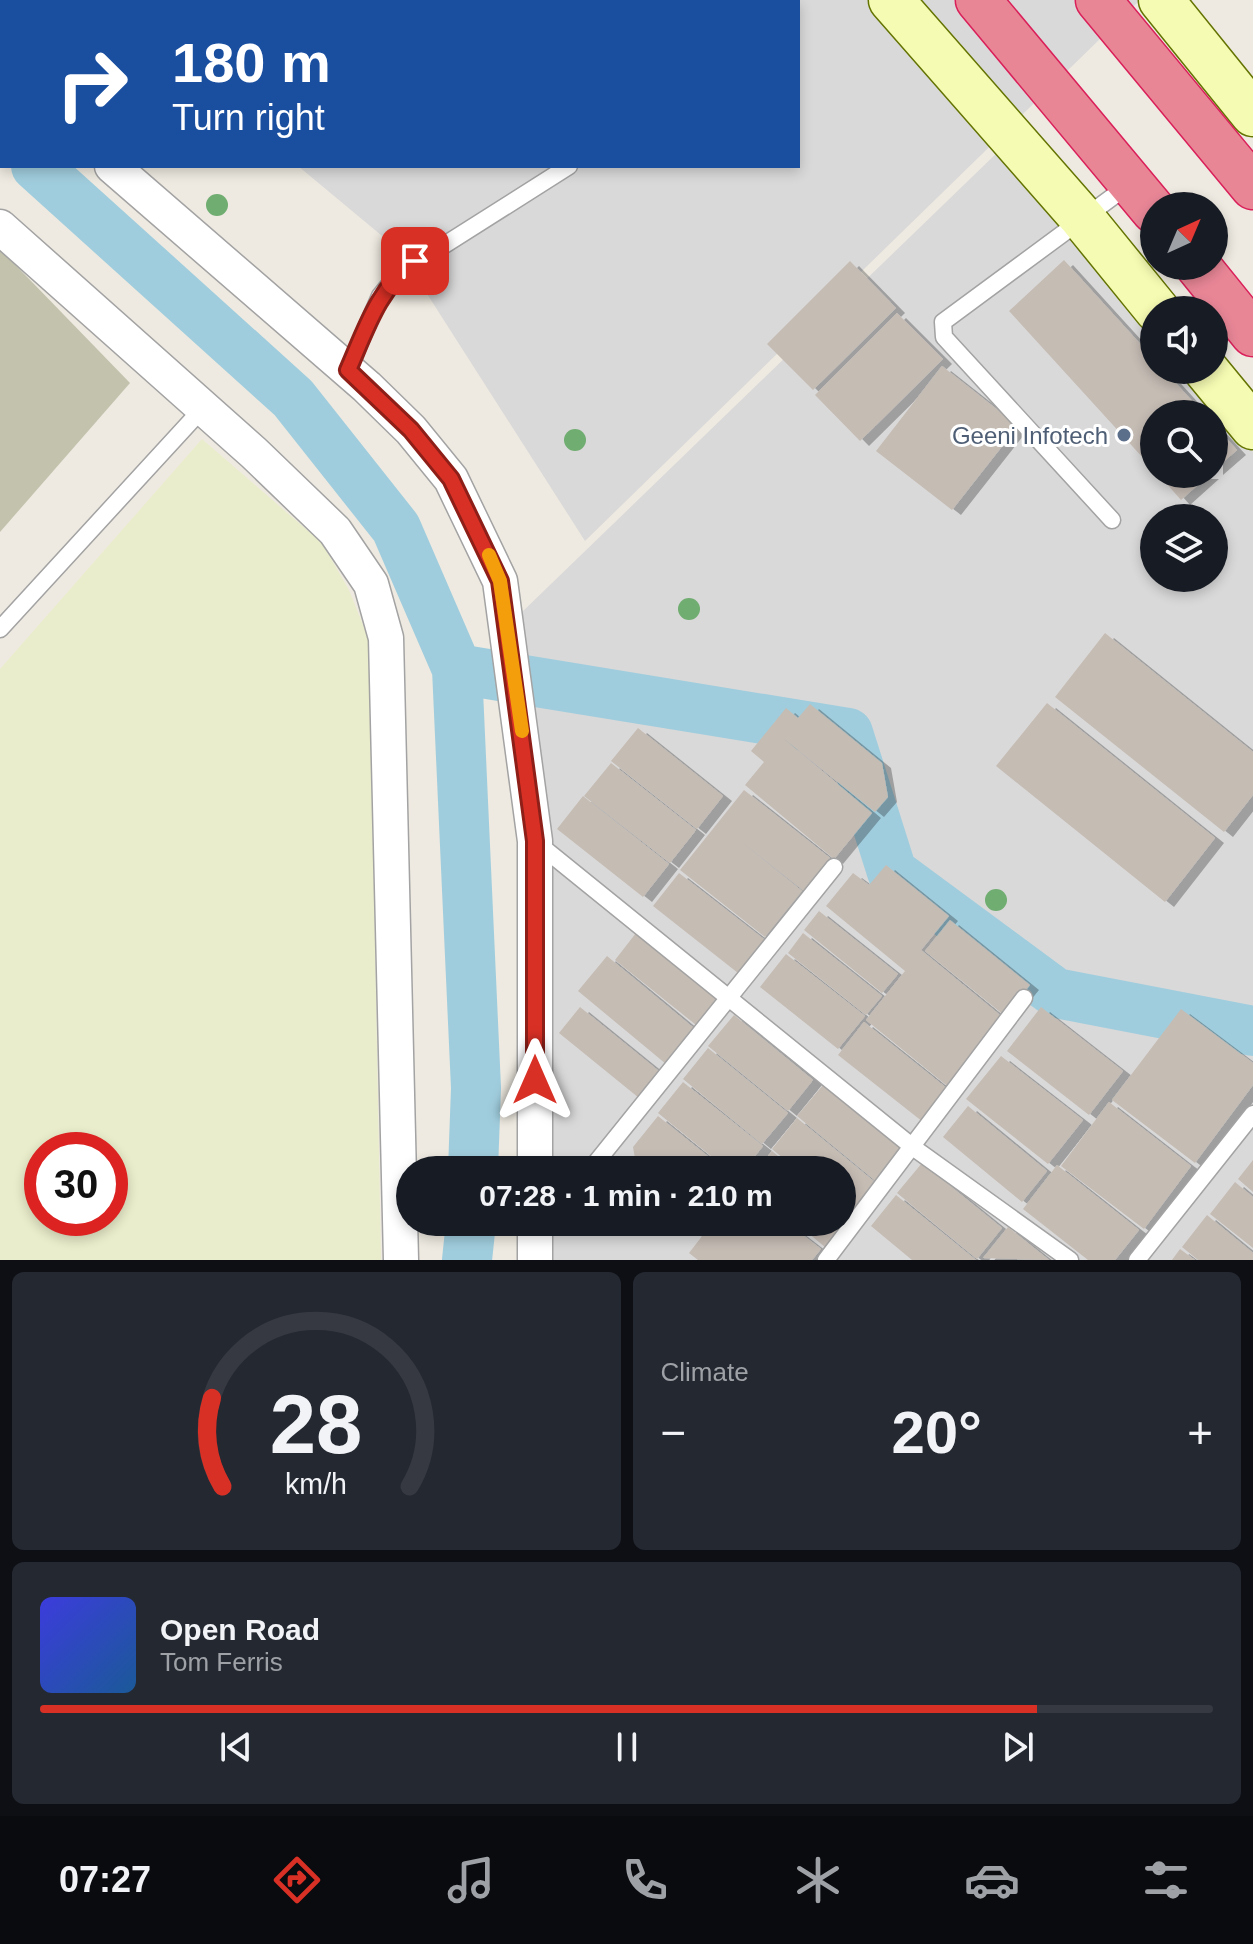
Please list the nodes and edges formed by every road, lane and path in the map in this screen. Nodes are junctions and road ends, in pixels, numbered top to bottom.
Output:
1 (891, 0) edge
2 (978, 0) edge
3 (1098, 0) edge
4 (1161, 0) edge
5 (1253, 114) edge
6 (114, 168) edge
7 (566, 168) edge
8 (1253, 187) edge
9 (1140, 193) edge
10 (1140, 198) edge
11 (1083, 219) junction
12 (0, 227) edge
13 (1209, 280) edge
14 (1146, 296) edge
15 (1253, 334) edge
16 (348, 370) junction
17 (1218, 384) edge
18 (203, 408) junction
19 (1253, 427) edge
20 (1112, 520) dead end
21 (0, 629) edge
22 (535, 841) junction
23 (834, 867) dead end
24 (1024, 998) dead end
25 (730, 999) junction
26 (1253, 1114) edge
27 (914, 1148) junction
28 (535, 1156) edge
29 (601, 1156) edge
30 (535, 1236) edge
31 (401, 1260) edge
32 (535, 1260) edge
33 (826, 1260) edge
34 (1070, 1260) edge
35 (1137, 1260) edge

1 - 11 street
2 - 9 highway
3 - 8 highway
4 - 5 street
6 - 16 street
7 - 16 lane
10 - 11 lane
11 - 14 street
11 - 20 lane
12 - 18 street
13 - 15 highway
16 - 22 street
17 - 19 street
18 - 21 lane
18 - 31 street
22 - 25 lane
22 - 28 street
23 - 25 lane
24 - 27 lane
25 - 27 lane
25 - 29 lane
26 - 35 lane
27 - 33 lane
27 - 34 lane
30 - 32 street

